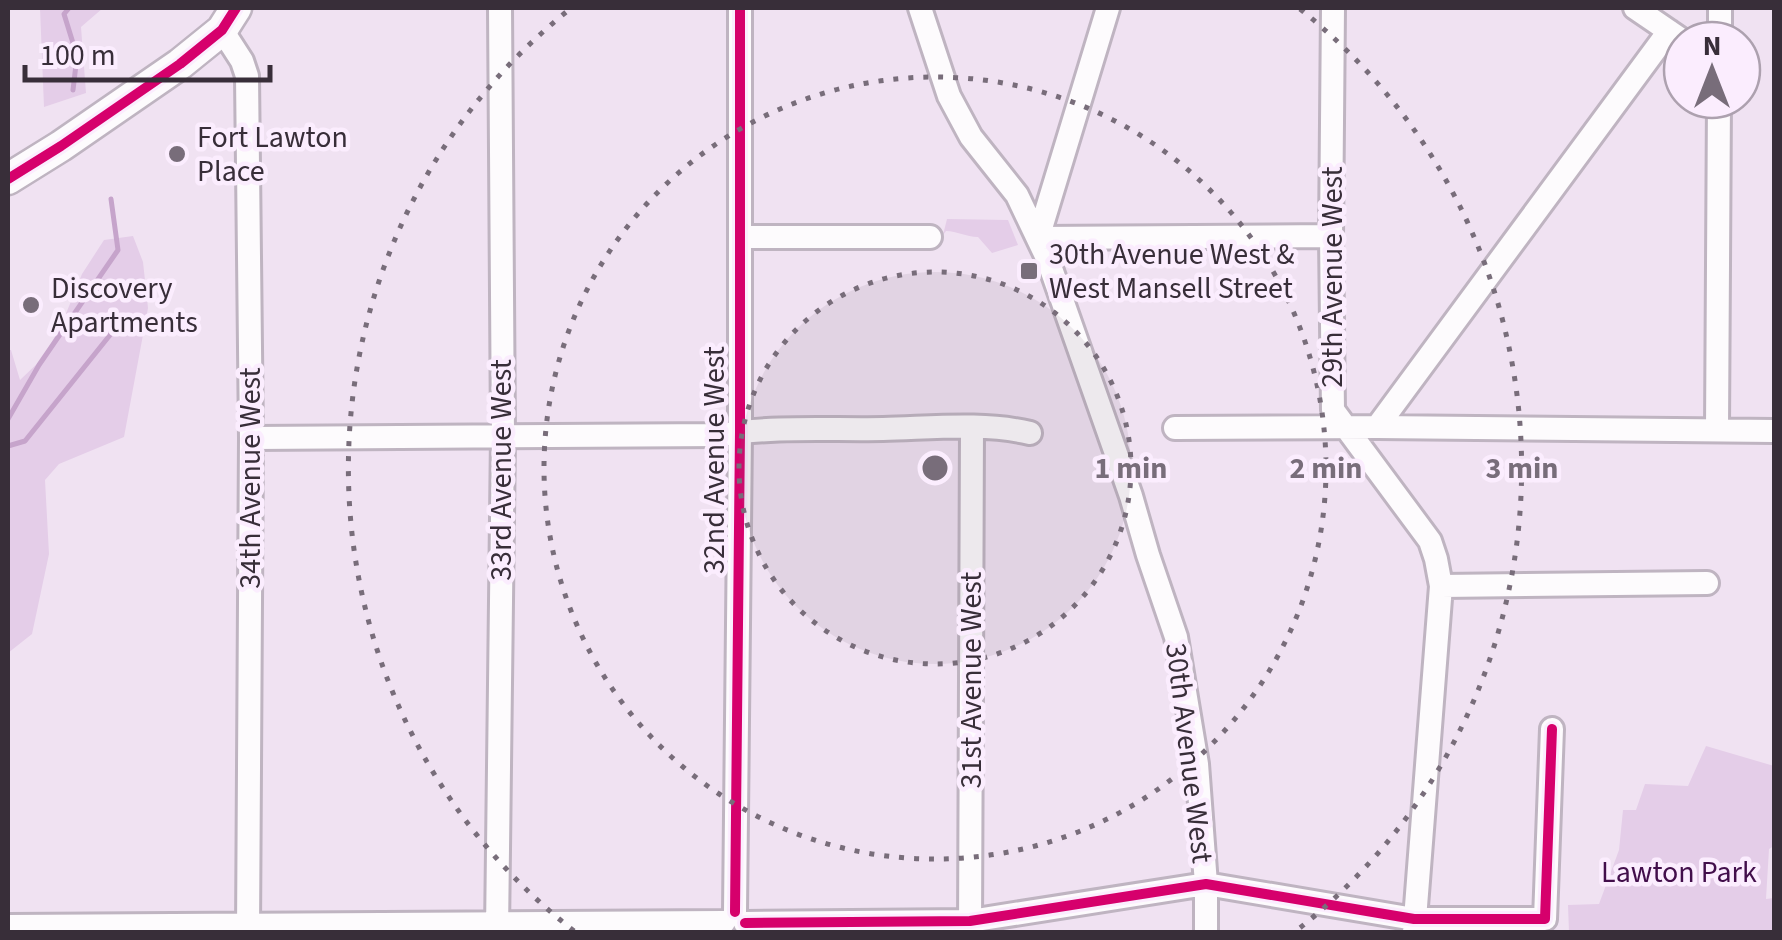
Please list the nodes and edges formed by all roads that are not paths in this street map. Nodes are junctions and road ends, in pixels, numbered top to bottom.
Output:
1 (500, 8) edge
2 (740, 8) edge
3 (920, 8) edge
4 (1108, 8) edge
5 (1334, 8) edge
6 (1635, 8) edge
7 (230, 19) edge
8 (1662, 26) edge
9 (1662, 54) edge
10 (1719, 120) edge
11 (8, 178) edge
12 (1331, 236) junction
13 (740, 237) junction
14 (930, 237) dead end
15 (1038, 238) junction
16 (1344, 427) junction
17 (1377, 427) junction
18 (972, 428) junction
19 (1175, 428) dead end
20 (1717, 429) junction
21 (1774, 430) edge
22 (740, 432) junction
23 (1030, 432) dead end
24 (503, 436) junction
25 (251, 438) junction
26 (1707, 582) dead end
27 (1440, 586) junction
28 (1552, 729) dead end
29 (1206, 884) junction
30 (735, 924) edge
31 (8, 926) edge
32 (1414, 926) edge
33 (970, 927) edge
34 (497, 928) edge
35 (248, 929) edge
36 (1206, 932) edge

1 - 24 street, 33rd Avenue West
2 - 13 street, 32nd Avenue West
3 - 15 street
4 - 15 street
5 - 12 street, 29th Avenue West
6 - 8 street
7 - 11 main road
7 - 25 street, 34th Avenue West
9 - 17 street
10 - 20 street
12 - 15 street
12 - 16 street, 29th Avenue West
13 - 14 street
13 - 22 street, 32nd Avenue West
15 - 29 street, 30th Avenue West
16 - 17 street
16 - 19 street
16 - 27 street, 29th Avenue West
17 - 20 street
18 - 22 street
18 - 23 street
18 - 33 street, 31st Avenue West
20 - 21 street
22 - 24 street
22 - 30 street, 32nd Avenue West
24 - 25 street
24 - 34 street, 33rd Avenue West
25 - 35 street, 34th Avenue West
26 - 27 street
27 - 32 street, 29th Avenue West
28 - 32 street
29 - 32 street
29 - 33 street
29 - 36 street, 30th Avenue West
30 - 33 street
30 - 34 street
31 - 35 street
34 - 35 street

